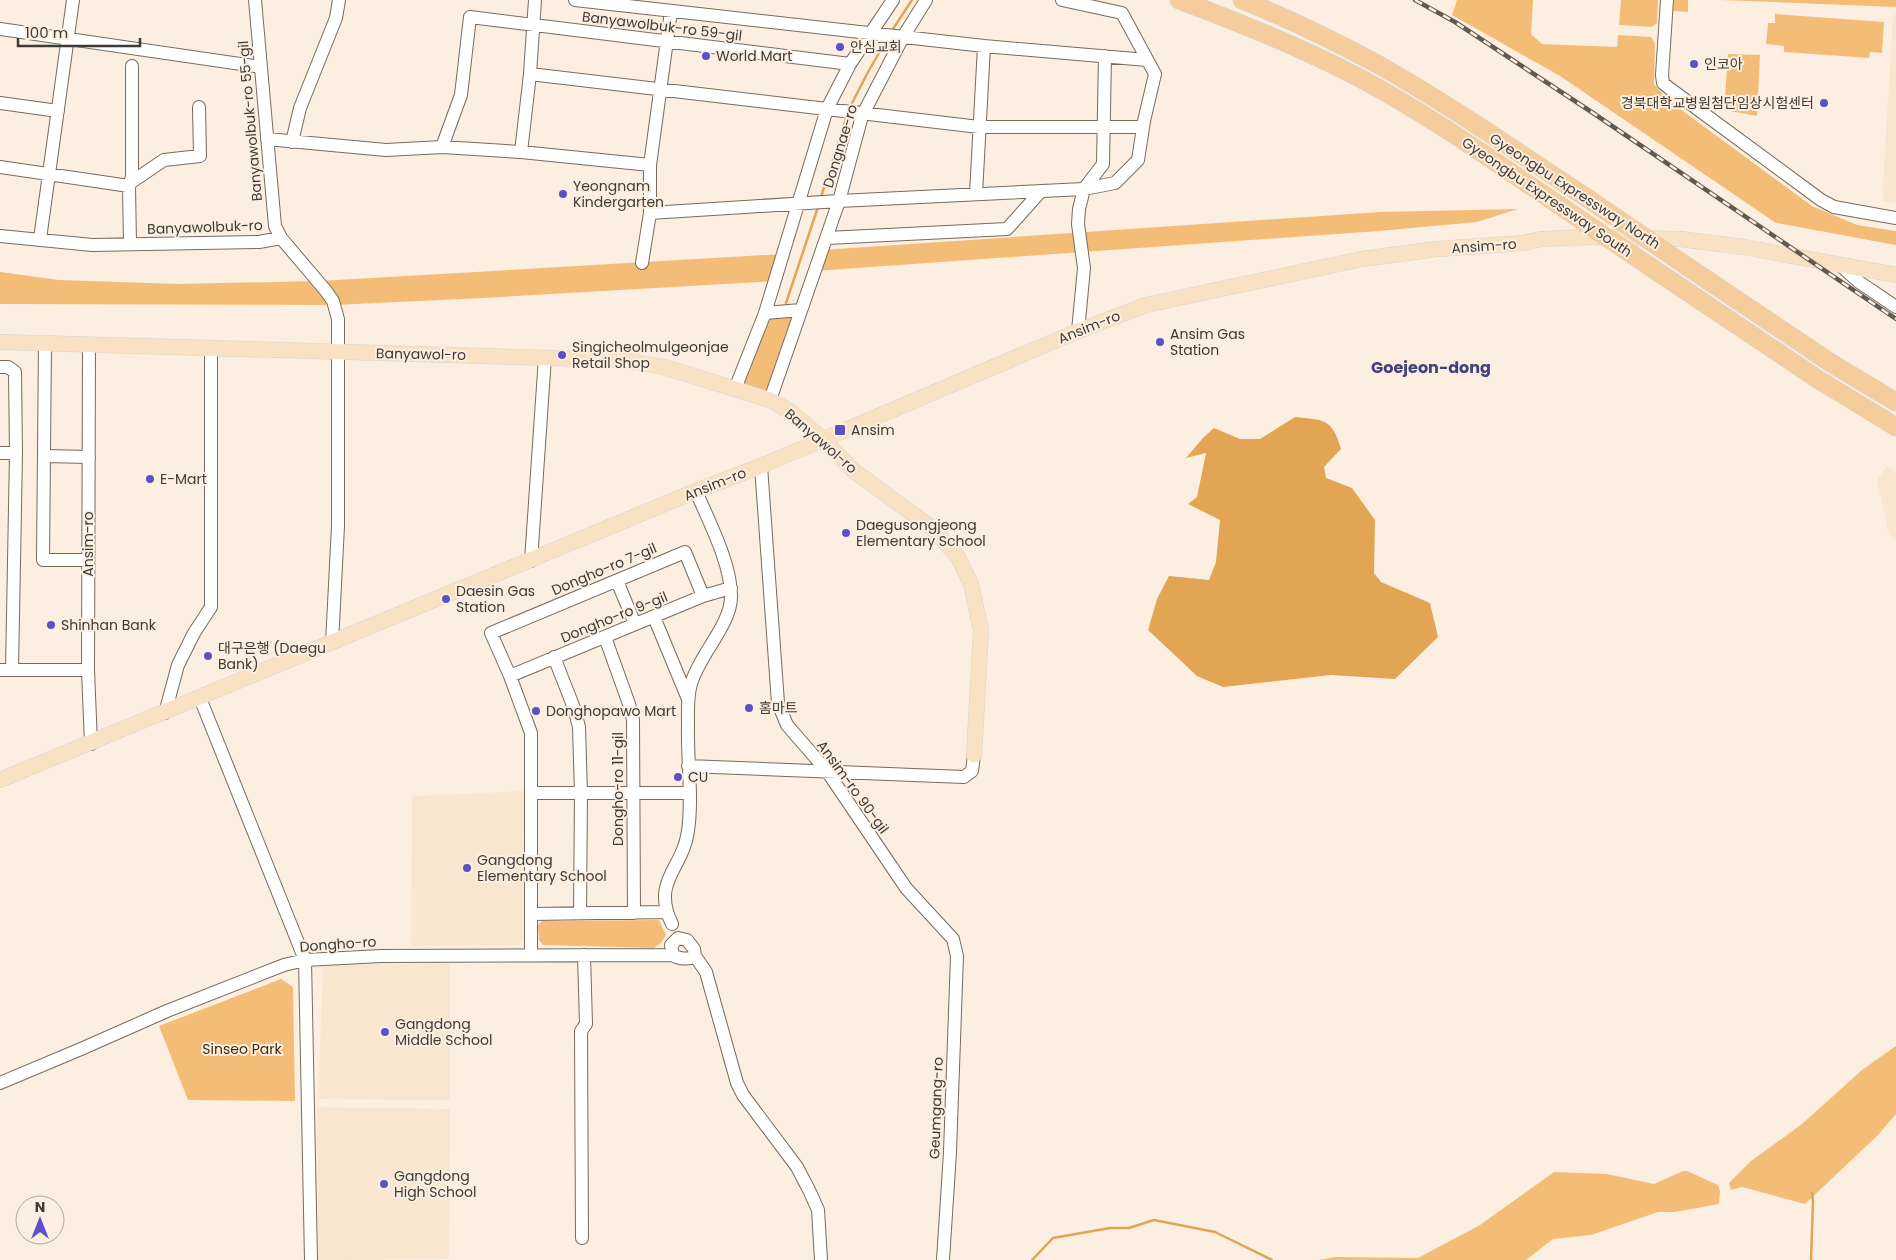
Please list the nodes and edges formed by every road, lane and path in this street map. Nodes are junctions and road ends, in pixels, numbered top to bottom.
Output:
1 (73, 0) edge
2 (255, 0) edge
3 (339, 0) edge
4 (535, 0) edge
5 (575, 0) edge
6 (892, 0) edge
7 (926, 0) edge
8 (1062, 0) edge
9 (1179, 0) edge
10 (1242, 0) edge
11 (1667, 0) edge
12 (671, 10) junction
13 (532, 25) junction
14 (0, 29) edge
15 (870, 32) junction
16 (903, 37) junction
17 (68, 39) junction
18 (667, 41) junction
19 (984, 46) junction
20 (1105, 56) junction
21 (1147, 60) junction
22 (850, 64) junction
23 (132, 66) dead end
24 (261, 67) junction
25 (530, 74) junction
26 (661, 89) junction
27 (0, 103) edge
28 (199, 107) dead end
29 (827, 109) junction
30 (58, 111) junction
31 (864, 114) junction
32 (979, 127) junction
33 (1103, 127) junction
34 (1143, 127) junction
35 (267, 139) junction
36 (292, 142) junction
37 (442, 147) junction
38 (521, 152) junction
39 (650, 165) junction
40 (0, 167) edge
41 (49, 174) junction
42 (130, 185) junction
43 (1084, 189) junction
44 (1042, 191) junction
45 (976, 194) junction
46 (839, 201) junction
47 (798, 204) junction
48 (650, 213) junction
49 (1896, 218) edge
50 (0, 236) edge
51 (281, 238) junction
52 (827, 238) junction
53 (40, 239) junction
54 (130, 244) junction
55 (642, 262) dead end
56 (1840, 265) junction
57 (1896, 275) edge
58 (1896, 307) edge
59 (801, 310) junction
60 (765, 313) junction
61 (1078, 331) junction
62 (0, 342) edge
63 (45, 344) junction
64 (89, 345) junction
65 (211, 348) junction
66 (338, 352) junction
67 (545, 357) junction
68 (0, 367) edge
69 (735, 389) junction
70 (770, 400) junction
71 (1896, 402) edge
72 (1896, 427) edge
73 (823, 439) junction
74 (0, 453) edge
75 (16, 453) junction
76 (44, 456) junction
77 (88, 457) junction
78 (761, 466) junction
79 (696, 491) junction
80 (88, 560) junction
81 (531, 561) junction
82 (616, 581) junction
83 (731, 588) junction
84 (703, 596) junction
85 (654, 617) junction
86 (635, 624) junction
87 (605, 637) junction
88 (332, 643) junction
89 (6, 648) edge
90 (554, 657) junction
91 (6, 670) edge
92 (88, 670) junction
93 (510, 676) junction
94 (200, 698) junction
95 (688, 699) junction
96 (165, 713) junction
97 (91, 744) junction
98 (974, 755) joint
99 (688, 766) junction
100 (827, 771) junction
101 (0, 780) edge
102 (530, 793) junction
103 (634, 793) junction
104 (690, 793) junction
105 (581, 794) junction
106 (580, 912) junction
107 (634, 913) junction
108 (531, 914) junction
109 (669, 918) junction
110 (679, 939) junction
111 (673, 954) junction
112 (531, 955) junction
113 (584, 956) junction
114 (695, 956) junction
115 (957, 956) joint
116 (305, 960) junction
117 (0, 1083) edge
118 (582, 1238) dead end
119 (311, 1260) edge
120 (821, 1260) edge
121 (943, 1260) edge

1 - 17 street
2 - 24 street, Banyawolbuk-ro 55-gil
3 - 36 street
4 - 13 street
5 - 12 street
6 - 15 street
7 - 16 street, Dongnae-ro
8 - 21 street
9 - 72 highway, Gyeongbu Expressway South, bridge
10 - 71 highway, Gyeongbu Expressway North, bridge
11 - 49 street
12 - 15 street
12 - 18 street
13 - 18 street, Banyawolbuk-ro 59-gil
13 - 25 street
13 - 37 street, Banyawolbuk-ro 59-gil
14 - 17 street
15 - 16 street
15 - 22 street
16 - 19 street
16 - 31 street, Dongnae-ro
17 - 24 street
17 - 30 street
18 - 22 street, Banyawolbuk-ro 59-gil
18 - 26 street
19 - 20 street
19 - 32 street
20 - 21 street
20 - 33 street
21 - 34 street
22 - 29 street
23 - 42 street, Banyawolbuk-ro
24 - 35 street, Banyawolbuk-ro 55-gil
25 - 26 street
25 - 38 street
26 - 29 street
26 - 39 street
27 - 30 street
28 - 42 street
29 - 31 street
29 - 47 street
30 - 41 street
31 - 32 street
31 - 46 street, Dongnae-ro
32 - 33 street
32 - 45 street
33 - 34 street
33 - 43 street
34 - 43 street
35 - 36 street
35 - 51 street, Banyawolbuk-ro 55-gil
36 - 37 street
37 - 38 street
38 - 39 street
39 - 48 street
40 - 41 street
41 - 42 street
41 - 53 street
42 - 54 street, Banyawolbuk-ro
43 - 44 street
43 - 61 street
44 - 45 street
44 - 52 street
45 - 46 street
46 - 47 street
46 - 52 street, Dongnae-ro
47 - 48 street
47 - 60 street
48 - 55 street
50 - 53 street, Banyawolbuk-ro
51 - 54 street, Banyawolbuk-ro
51 - 66 street
52 - 59 street, Dongnae-ro
53 - 54 street, Banyawolbuk-ro
56 - 57 main road, Ansim-ro
56 - 58 street
56 - 61 main road, Ansim-ro
59 - 60 street
59 - 70 street, Dongnae-ro
60 - 69 street
61 - 73 main road, Ansim-ro
62 - 63 main road, Banyawol-ro
63 - 64 main road, Banyawol-ro
63 - 76 street
64 - 65 main road, Banyawol-ro
64 - 77 street, Ansim-ro
65 - 66 main road, Banyawol-ro
65 - 96 street
66 - 67 main road, Banyawol-ro
66 - 88 street
67 - 69 main road, Banyawol-ro
67 - 81 street
68 - 75 street
69 - 70 main road, Banyawol-ro
70 - 73 main road, Banyawol-ro
73 - 78 main road, Ansim-ro
73 - 98 main road, Banyawol-ro
74 - 75 street
75 - 89 street
76 - 77 street
76 - 80 street
77 - 80 street, Ansim-ro
78 - 79 main road, Ansim-ro
78 - 100 street, Ansim-ro 90-gil
79 - 81 main road, Ansim-ro
79 - 83 street
80 - 92 street, Ansim-ro
81 - 88 main road, Ansim-ro
82 - 84 street, Dongho-ro 7-gil
82 - 86 street
82 - 93 street, Dongho-ro 7-gil
83 - 84 street, Dongho-ro 9-gil
83 - 95 street
84 - 85 street, Dongho-ro 9-gil
85 - 86 street, Dongho-ro 9-gil
85 - 95 street
86 - 87 street, Dongho-ro 9-gil
87 - 90 street, Dongho-ro 9-gil
87 - 103 street, Dongho-ro 11-gil
88 - 94 main road, Ansim-ro
89 - 91 street
90 - 93 street
90 - 105 street, Dongho-ro 9-gil
91 - 92 street
92 - 97 street, Ansim-ro
93 - 102 street, Dongho-ro 7-gil
94 - 96 main road, Ansim-ro
94 - 116 street
95 - 99 street
96 - 97 main road, Ansim-ro
97 - 101 main road, Ansim-ro
98 - 100 street
99 - 100 street
99 - 104 street
100 - 115 street, Ansim-ro 90-gil
102 - 105 street
102 - 108 street, Dongho-ro 7-gil
103 - 104 street
103 - 105 street
103 - 107 street, Dongho-ro 11-gil
104 - 109 street
105 - 106 street, Dongho-ro 9-gil
106 - 107 street
106 - 108 street
107 - 109 street
108 - 112 street, Dongho-ro 7-gil
109 - 110 street
110 - 111 street
110 - 114 street
111 - 113 street, Dongho-ro
111 - 114 street, Dongho-ro
112 - 113 street, Dongho-ro
112 - 116 street, Dongho-ro
113 - 118 street
114 - 120 street
115 - 121 street, Geumgang-ro
116 - 117 street, Dongho-ro
116 - 119 street

